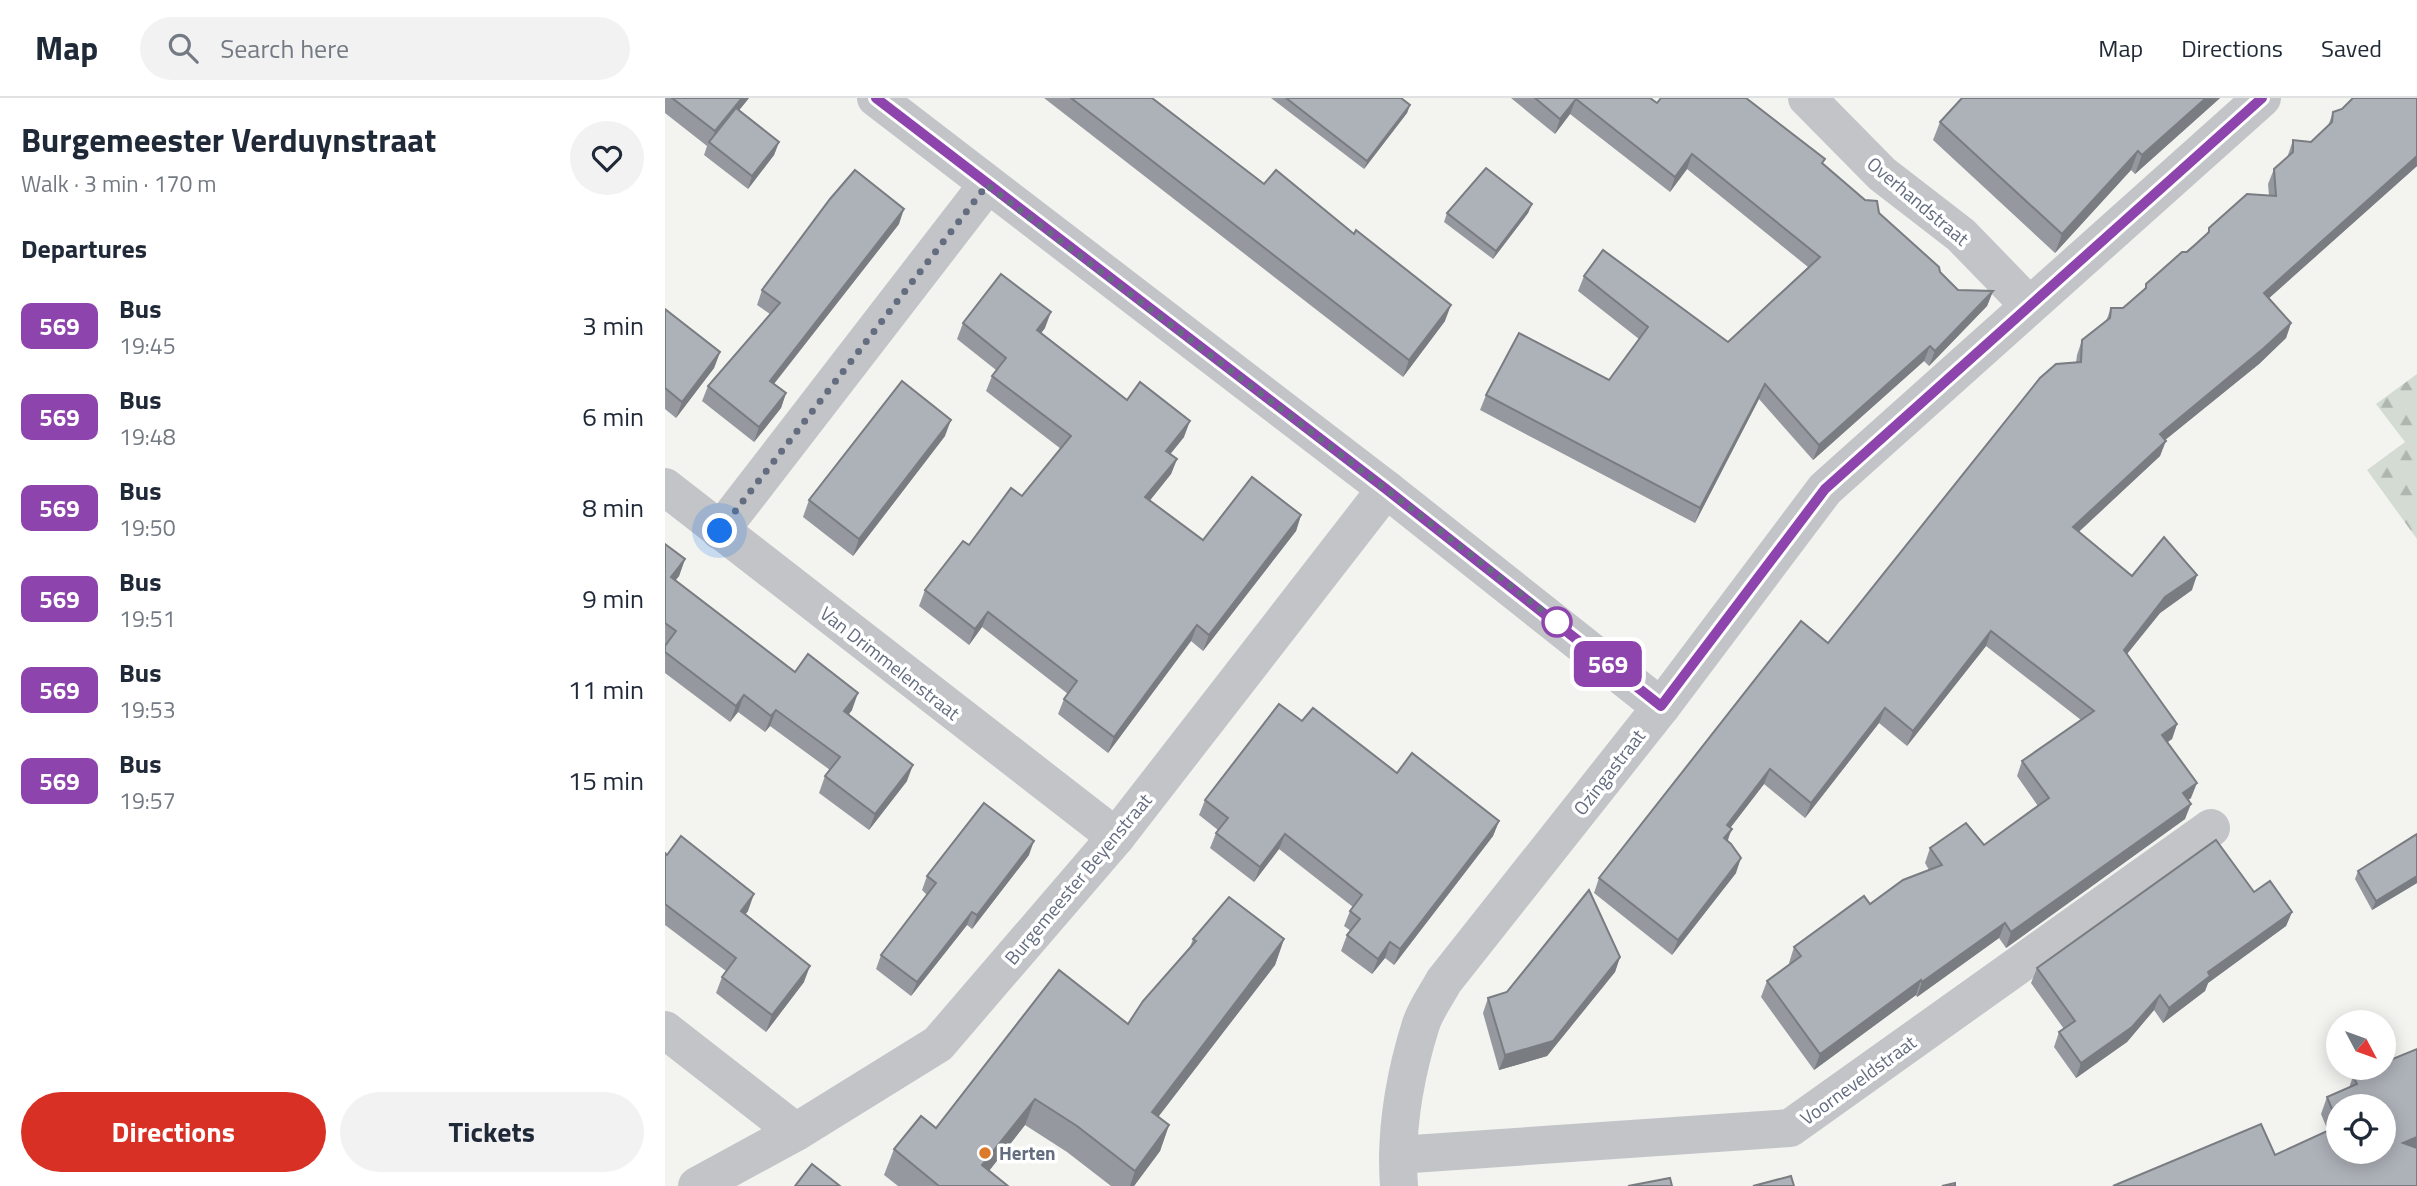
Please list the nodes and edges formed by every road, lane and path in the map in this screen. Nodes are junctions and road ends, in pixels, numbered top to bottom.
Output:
1 (876, 98) edge
2 (1807, 98) edge
3 (2262, 98) edge
4 (987, 185) junction
5 (2029, 305) junction
6 (665, 487) edge
7 (1386, 489) junction
8 (720, 531) junction
9 (1661, 706) junction
10 (2211, 828) dead end
11 (1116, 837) junction
12 (665, 1030) edge
13 (796, 1132) junction
14 (1399, 1170) edge
15 (697, 1186) edge

1 - 4 street
2 - 5 street, Overhandstraat
3 - 5 street, Ozingastraat
4 - 7 street
4 - 8 street
5 - 9 street, Ozingastraat
6 - 8 street, Van Drimmelenstraat
7 - 9 street
7 - 11 street, Burgemeester Beyenstraat
8 - 11 street, Van Drimmelenstraat
9 - 14 street, Ozingastraat
10 - 14 street, Voorneveldstraat
11 - 13 street, Burgemeester Beyenstraat
12 - 13 street
13 - 15 street, Burgemeester Beyenstraat

